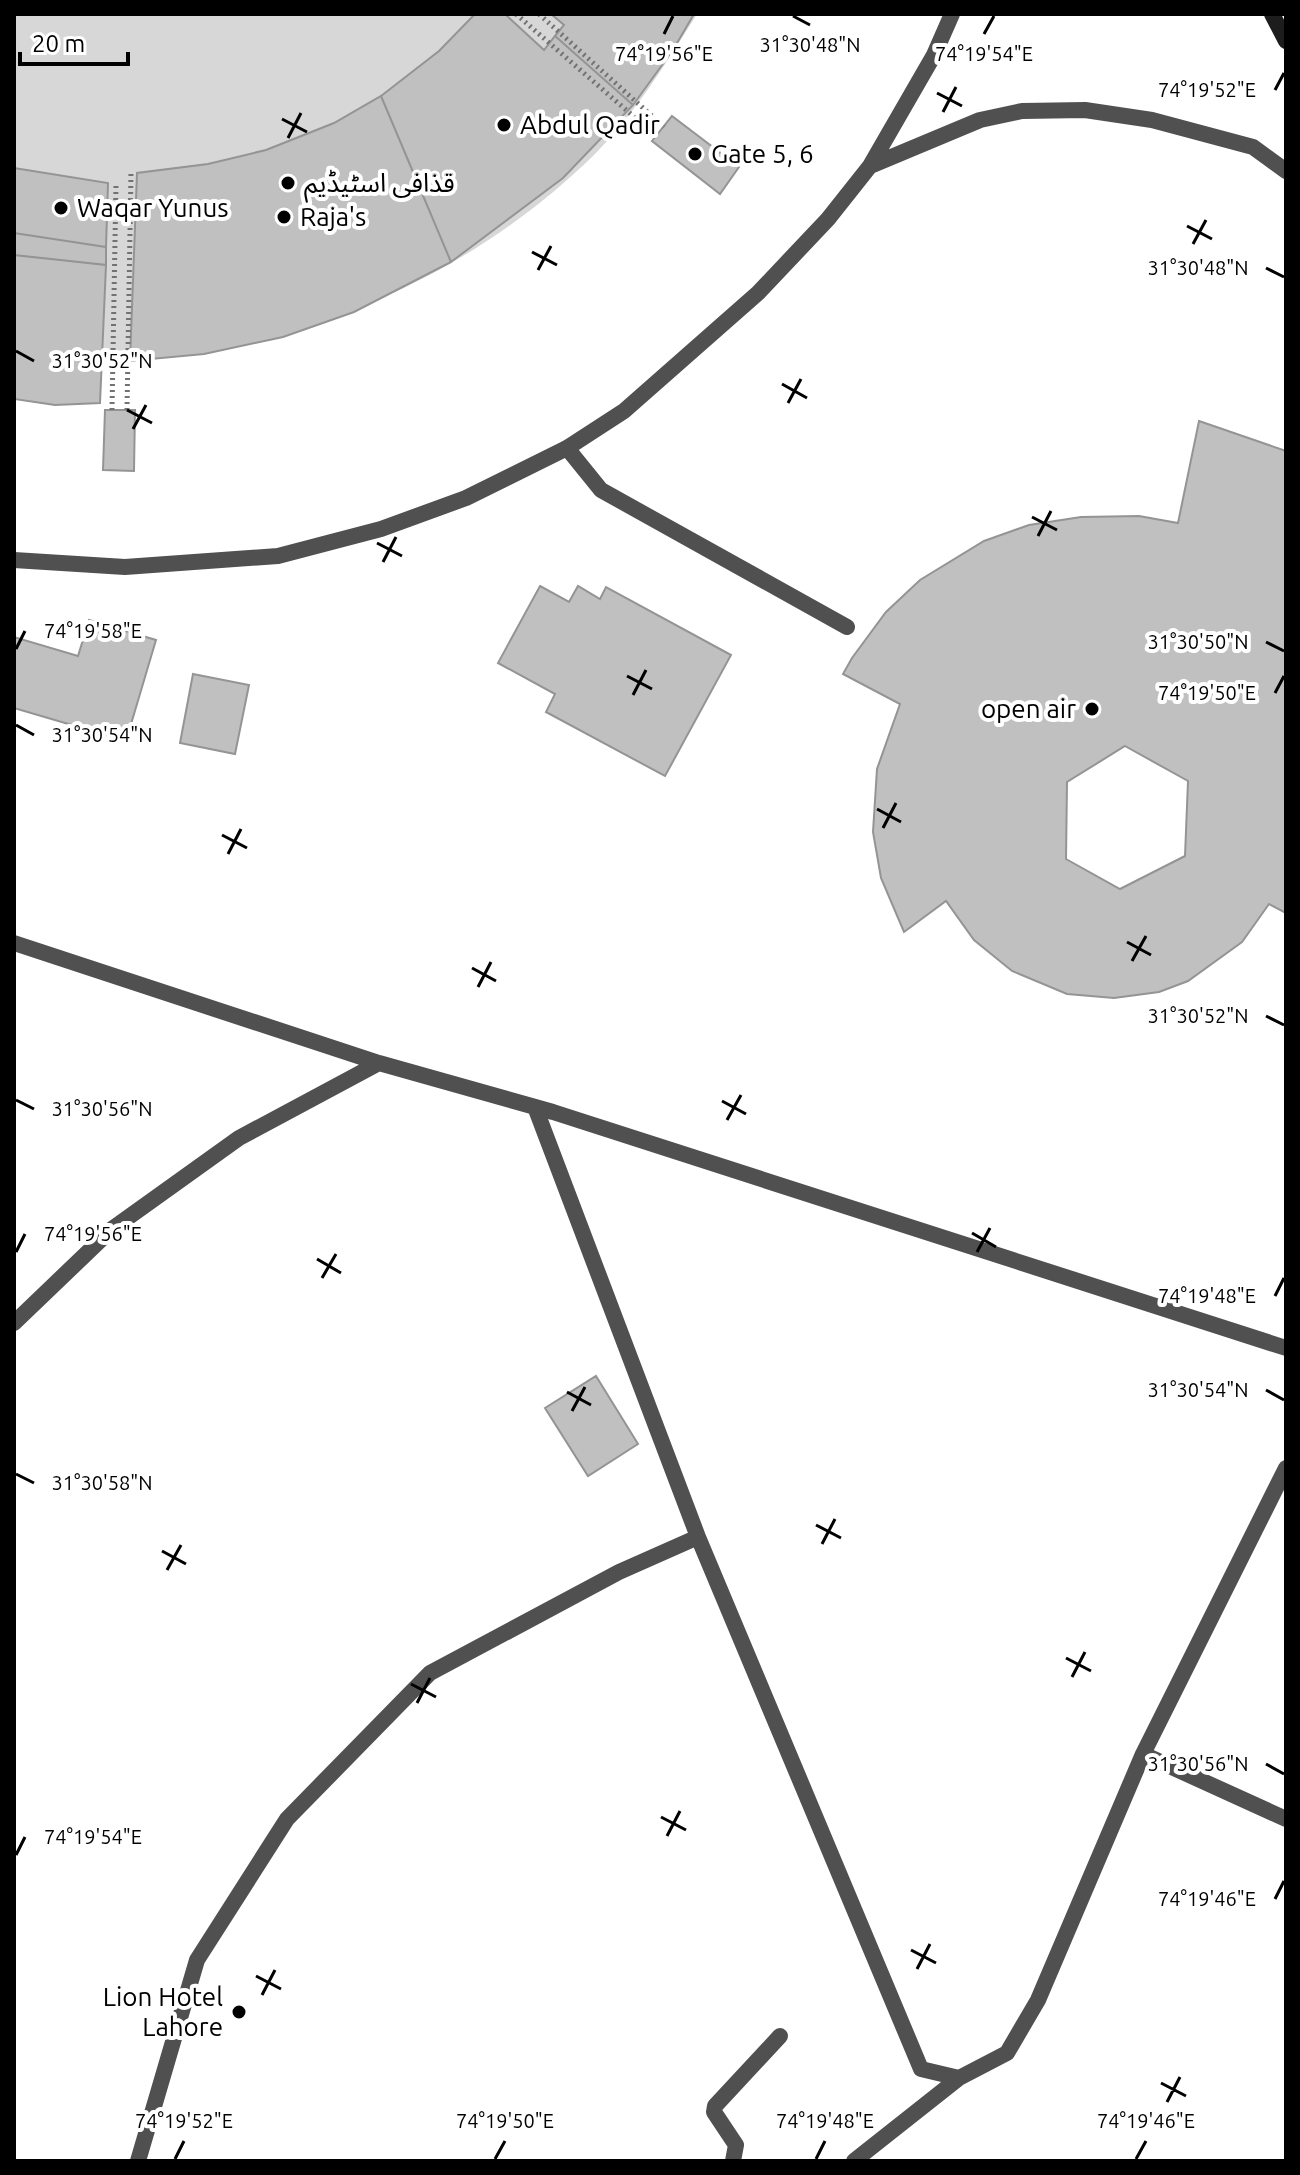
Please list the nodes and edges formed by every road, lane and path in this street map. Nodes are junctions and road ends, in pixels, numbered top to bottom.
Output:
1 (516, 14) edge
2 (539, 14) edge
3 (952, 14) edge
4 (1272, 14) edge
5 (1286, 41) edge
6 (664, 127) dead end
7 (656, 136) dead end
8 (870, 166) junction
9 (1286, 171) edge
10 (131, 172) dead end
11 (116, 184) dead end
12 (112, 410) dead end
13 (127, 410) dead end
14 (567, 448) junction
15 (14, 560) edge
16 (847, 627) dead end
17 (14, 943) edge
18 (379, 1063) junction
19 (535, 1107) junction
20 (14, 1323) edge
21 (1286, 1348) edge
22 (1286, 1468) edge
23 (698, 1537) junction
24 (1143, 1754) junction
25 (1286, 1819) edge
26 (780, 2036) dead end
27 (959, 2078) junction
28 (138, 2161) edge
29 (733, 2161) edge
30 (854, 2161) edge

1 - 7 path
2 - 6 path
3 - 8 street
4 - 5 street
8 - 9 street
8 - 14 street
10 - 13 path
11 - 12 path
14 - 15 street
14 - 16 street
17 - 18 street
18 - 19 street
18 - 20 street
19 - 21 street
19 - 23 street
22 - 24 street
23 - 27 street
23 - 28 street
24 - 25 street
24 - 27 street
26 - 29 street
27 - 30 street

